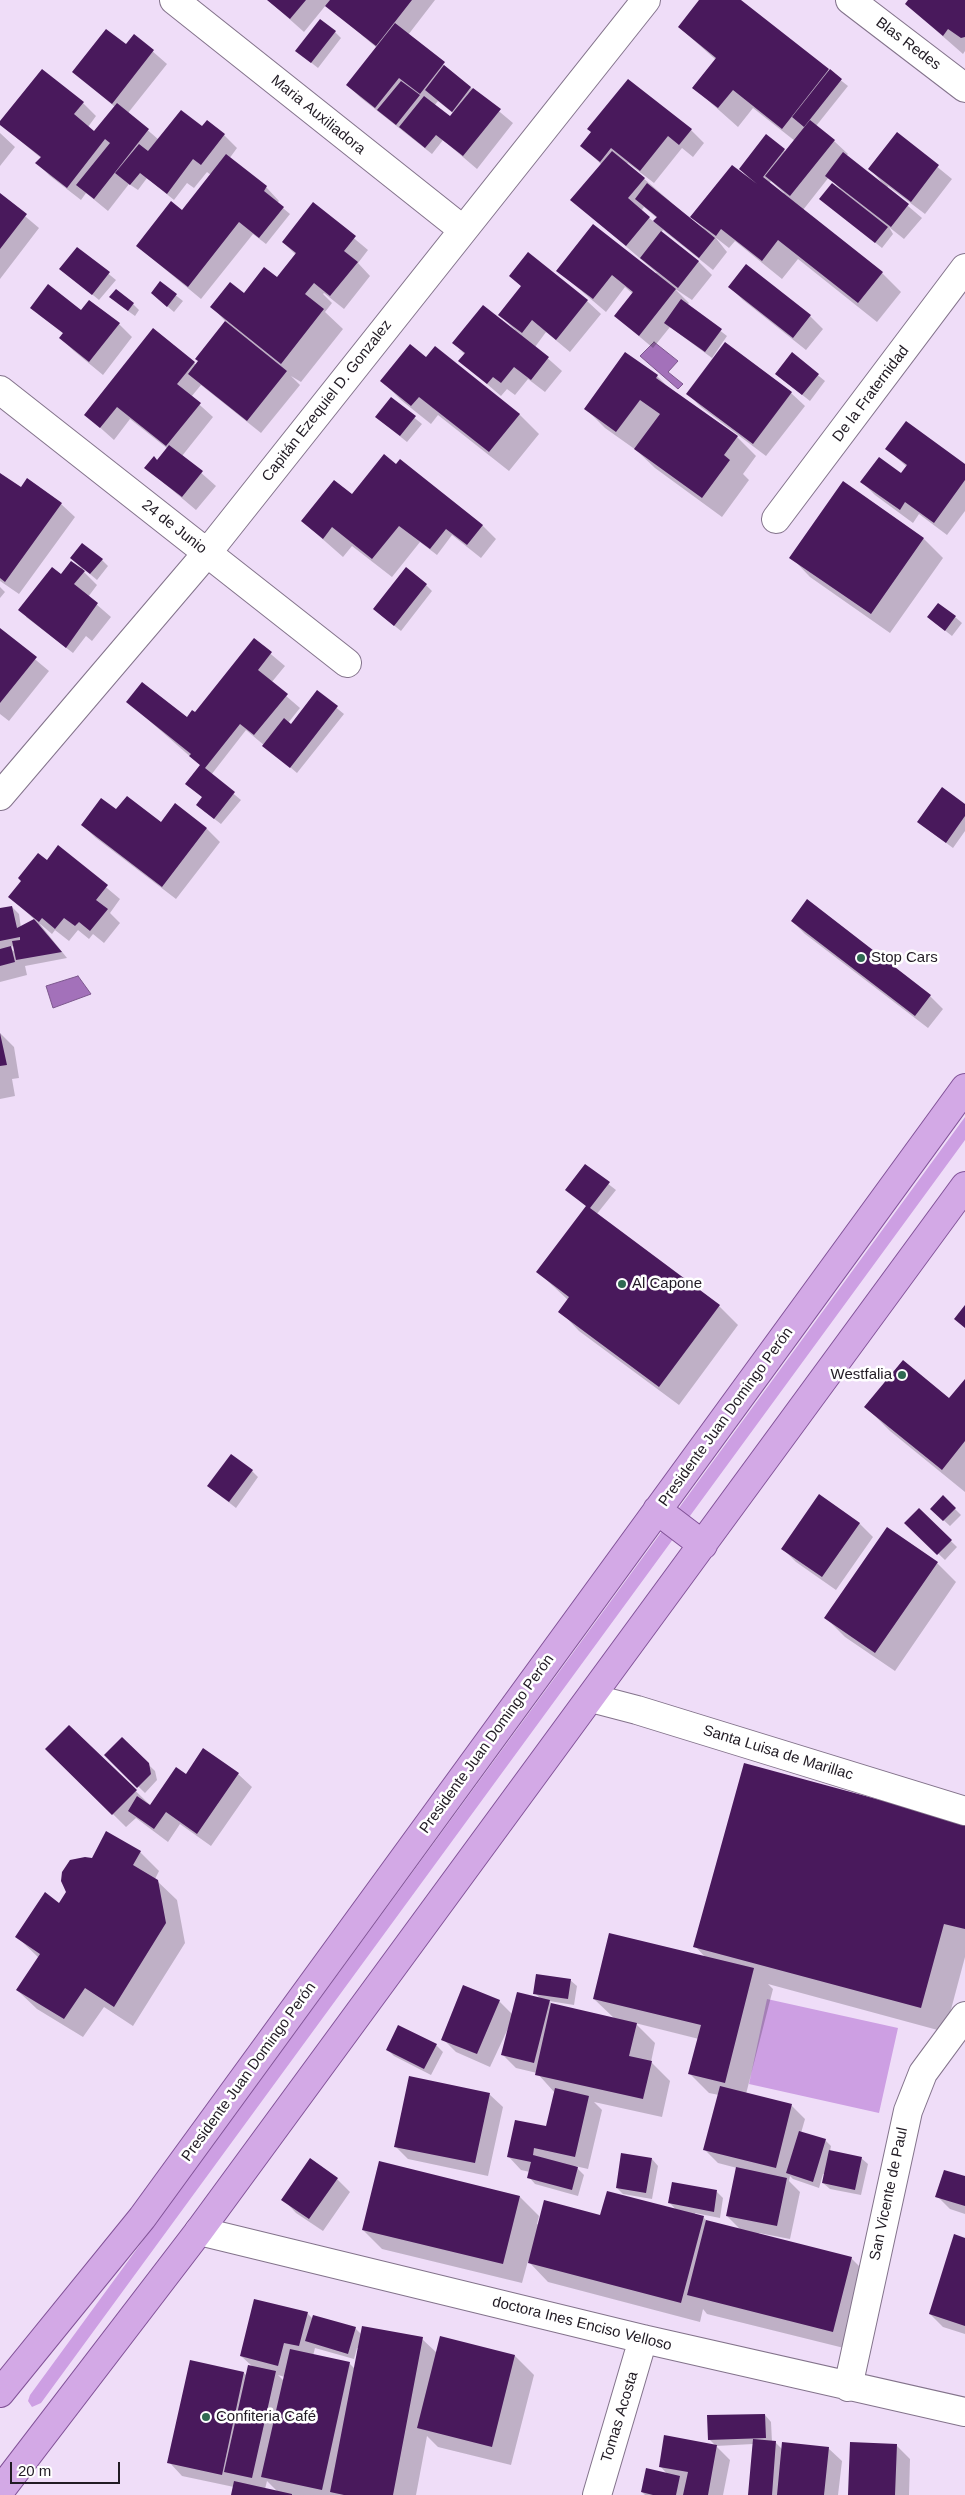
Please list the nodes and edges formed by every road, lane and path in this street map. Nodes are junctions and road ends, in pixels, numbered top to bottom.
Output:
1 (174, 0) edge
2 (646, 0) edge
3 (850, 0) edge
4 (965, 88) edge
5 (462, 229) junction
6 (965, 268) edge
7 (0, 390) edge
8 (776, 519) dead end
9 (207, 553) junction
10 (347, 662) dead end
11 (0, 796) edge
12 (965, 1088) edge
13 (962, 1196) edge
14 (658, 1510) junction
15 (703, 1545) junction
16 (591, 1698) junction
17 (965, 1811) edge
18 (965, 2016) edge
19 (200, 2231) junction
20 (643, 2339) junction
21 (848, 2387) junction
22 (0, 2393) edge
23 (965, 2412) edge
24 (0, 2491) edge
25 (597, 2495) edge

1 - 5 street, Maria Auxiliadora
2 - 5 street, Capitán Ezequiel D. Gonzalez
3 - 4 street, Blas Redes
5 - 9 street, Capitán Ezequiel D. Gonzalez
6 - 8 street, De la Fraternidad
7 - 9 street, 24 de Junio
9 - 10 street, 24 de Junio
9 - 11 street, Capitán Ezequiel D. Gonzalez
12 - 14 main road, Presidente Juan Domingo Perón
13 - 15 main road
14 - 15 main road
14 - 22 main road, Presidente Juan Domingo Perón
15 - 16 main road
16 - 17 street, Santa Luisa de Marillac
16 - 19 main road
18 - 21 street, San Vicente de Paul
19 - 20 street, doctora Ines Enciso Velloso
19 - 24 main road
20 - 21 street, doctora Ines Enciso Velloso
20 - 25 street, Tomas Acosta
21 - 23 street, doctora Ines Enciso Velloso

